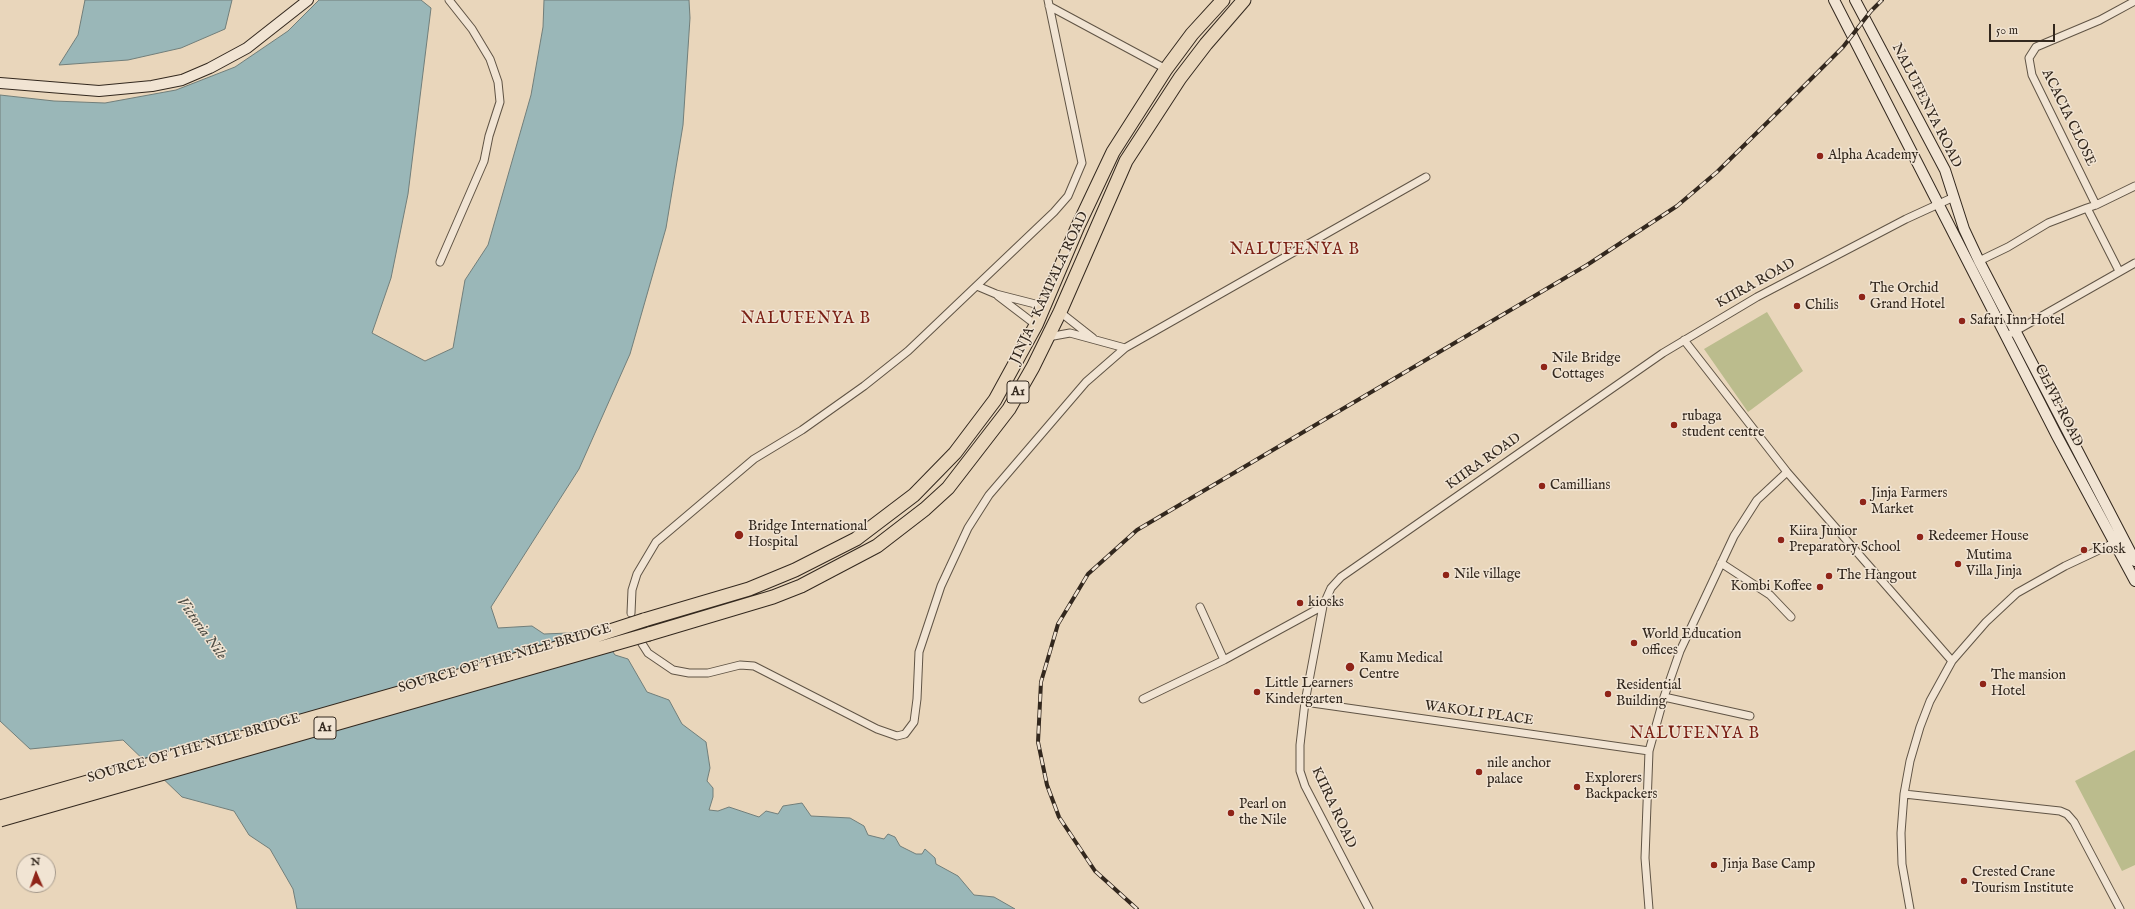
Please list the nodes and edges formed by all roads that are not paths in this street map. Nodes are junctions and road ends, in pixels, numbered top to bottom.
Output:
1 (308, 0) edge
2 (449, 0) edge
3 (1223, 0) edge
4 (1244, 0) edge
5 (1834, 0) edge
6 (1855, 0) edge
7 (2135, 1) edge
8 (1048, 3) edge
9 (1166, 69) junction
10 (0, 83) edge
11 (1426, 177) dead end
12 (2135, 186) edge
13 (1954, 197) junction
14 (1939, 204) junction
15 (2096, 204) junction
16 (2087, 208) junction
17 (1964, 229) joint
18 (1979, 261) junction
19 (440, 262) dead end
20 (2135, 263) edge
21 (2119, 271) junction
22 (977, 286) junction
23 (996, 294) junction
24 (1043, 306) junction
25 (1060, 312) junction
26 (1036, 324) junction
27 (2017, 331) junction
28 (2007, 336) junction
29 (1048, 337) junction
30 (1684, 340) junction
31 (1097, 341) junction
32 (1125, 348) junction
33 (1787, 472) junction
34 (2114, 543) junction
35 (2135, 561) edge
36 (1721, 564) junction
37 (2135, 581) edge
38 (1323, 606) junction
39 (1200, 607) dead end
40 (631, 613) dead end
41 (1791, 617) dead end
42 (644, 620) joint
43 (645, 638) junction
44 (1224, 660) junction
45 (1952, 661) junction
46 (1664, 697) junction
47 (1143, 700) dead end
48 (1305, 702) junction
49 (1750, 716) dead end
50 (1649, 751) junction
51 (1904, 794) junction
52 (0, 806) edge
53 (0, 820) edge
54 (1369, 909) edge
55 (1649, 909) edge
56 (1910, 909) edge
57 (2120, 909) edge

1 - 10 street
2 - 19 street
3 - 9 highway, JINJA - KAMPALA ROAD / A1
4 - 25 highway, JINJA - KAMPALA ROAD / A1
5 - 14 street
6 - 13 street, NALUFENYA ROAD
7 - 15 street, ACACIA CLOSE
8 - 9 street
8 - 22 street
9 - 24 highway, JINJA - KAMPALA ROAD / A1
11 - 32 street
12 - 15 street
13 - 14 street, KIIRA ROAD
13 - 17 street, NALUFENYA ROAD
14 - 28 street, CLIVE ROAD
14 - 30 street, KIIRA ROAD
15 - 16 street
16 - 18 street
16 - 21 street
17 - 18 street, CLIVE ROAD
18 - 27 street, CLIVE ROAD
20 - 21 street
21 - 27 street
22 - 23 street
22 - 40 street
23 - 24 street
23 - 26 street
24 - 26 highway, JINJA - KAMPALA ROAD / A1
25 - 29 highway, JINJA - KAMPALA ROAD / A1
25 - 31 street
26 - 42 highway, JINJA - KAMPALA ROAD / A1
27 - 28 street
27 - 35 street, CLIVE ROAD
28 - 34 street, CLIVE ROAD
29 - 31 street
29 - 43 highway, JINJA - KAMPALA ROAD / A1
30 - 33 street
30 - 38 street, KIIRA ROAD
31 - 32 street
32 - 43 street
33 - 36 street
33 - 45 street
34 - 37 street, CLIVE ROAD
34 - 45 street
36 - 41 street
36 - 46 street
38 - 44 street
38 - 48 street, KIIRA ROAD
39 - 44 street
42 - 52 highway, SOURCE OF THE NILE BRIDGE / A1, bridge
43 - 53 highway, SOURCE OF THE NILE BRIDGE / A1, bridge
44 - 47 street
45 - 51 street
46 - 49 street
46 - 50 street
48 - 50 street, WAKOLI PLACE
48 - 54 street, KIIRA ROAD
50 - 55 street
51 - 56 street
51 - 57 street

